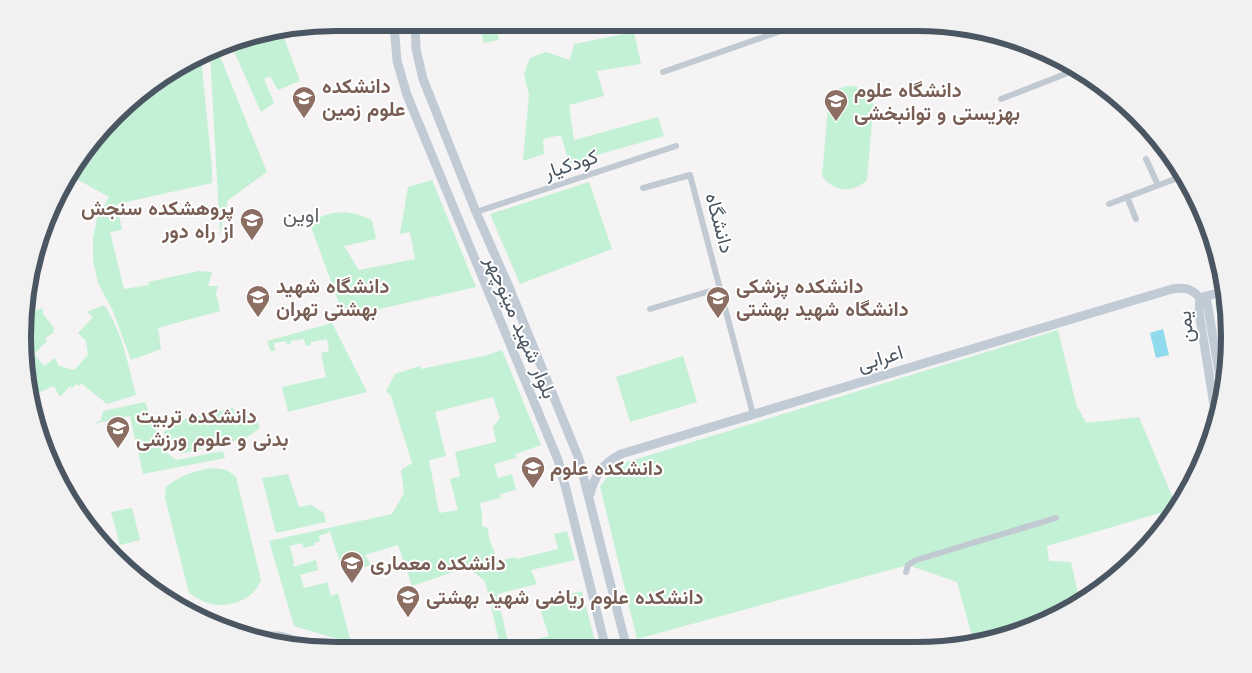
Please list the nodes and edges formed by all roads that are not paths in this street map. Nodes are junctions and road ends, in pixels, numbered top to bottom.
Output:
1 (395, 31) edge
2 (415, 31) edge
3 (781, 31) edge
4 (663, 72) dead end
5 (1069, 73) edge
6 (1001, 99) dead end
7 (676, 146) dead end
8 (1146, 159) dead end
9 (1176, 178) edge
10 (1158, 185) junction
11 (643, 188) dead end
12 (1127, 197) junction
13 (1109, 204) dead end
14 (476, 212) junction
15 (1136, 219) dead end
16 (720, 288) junction
17 (1217, 293) edge
18 (1203, 297) junction
19 (650, 308) dead end
20 (1218, 372) edge
21 (1216, 390) edge
22 (1212, 391) junction
23 (1214, 402) edge
24 (753, 414) junction
25 (589, 496) junction
26 (1056, 518) dead end
27 (906, 572) dead end
28 (604, 642) edge
29 (625, 642) edge

1 - 28 main road, بلوار شهید مینوچهر
2 - 14 main road, بلوار شهید مینوچهر
3 - 4 street
5 - 6 street
7 - 14 street, کودکیار
8 - 10 street
9 - 10 street
10 - 12 street
11 - 16 street, دانشگاه
12 - 13 street
12 - 15 street
14 - 25 main road, بلوار شهید مینوچهر
16 - 19 street
16 - 24 street, دانشگاه
17 - 18 main road
18 - 20 main road, یمن
18 - 22 main road, یمن
18 - 24 main road, اعرابی
21 - 22 main road
22 - 23 main road, یمن
24 - 25 main road, اعرابی
25 - 29 main road, بلوار شهید مینوچهر
26 - 27 street

